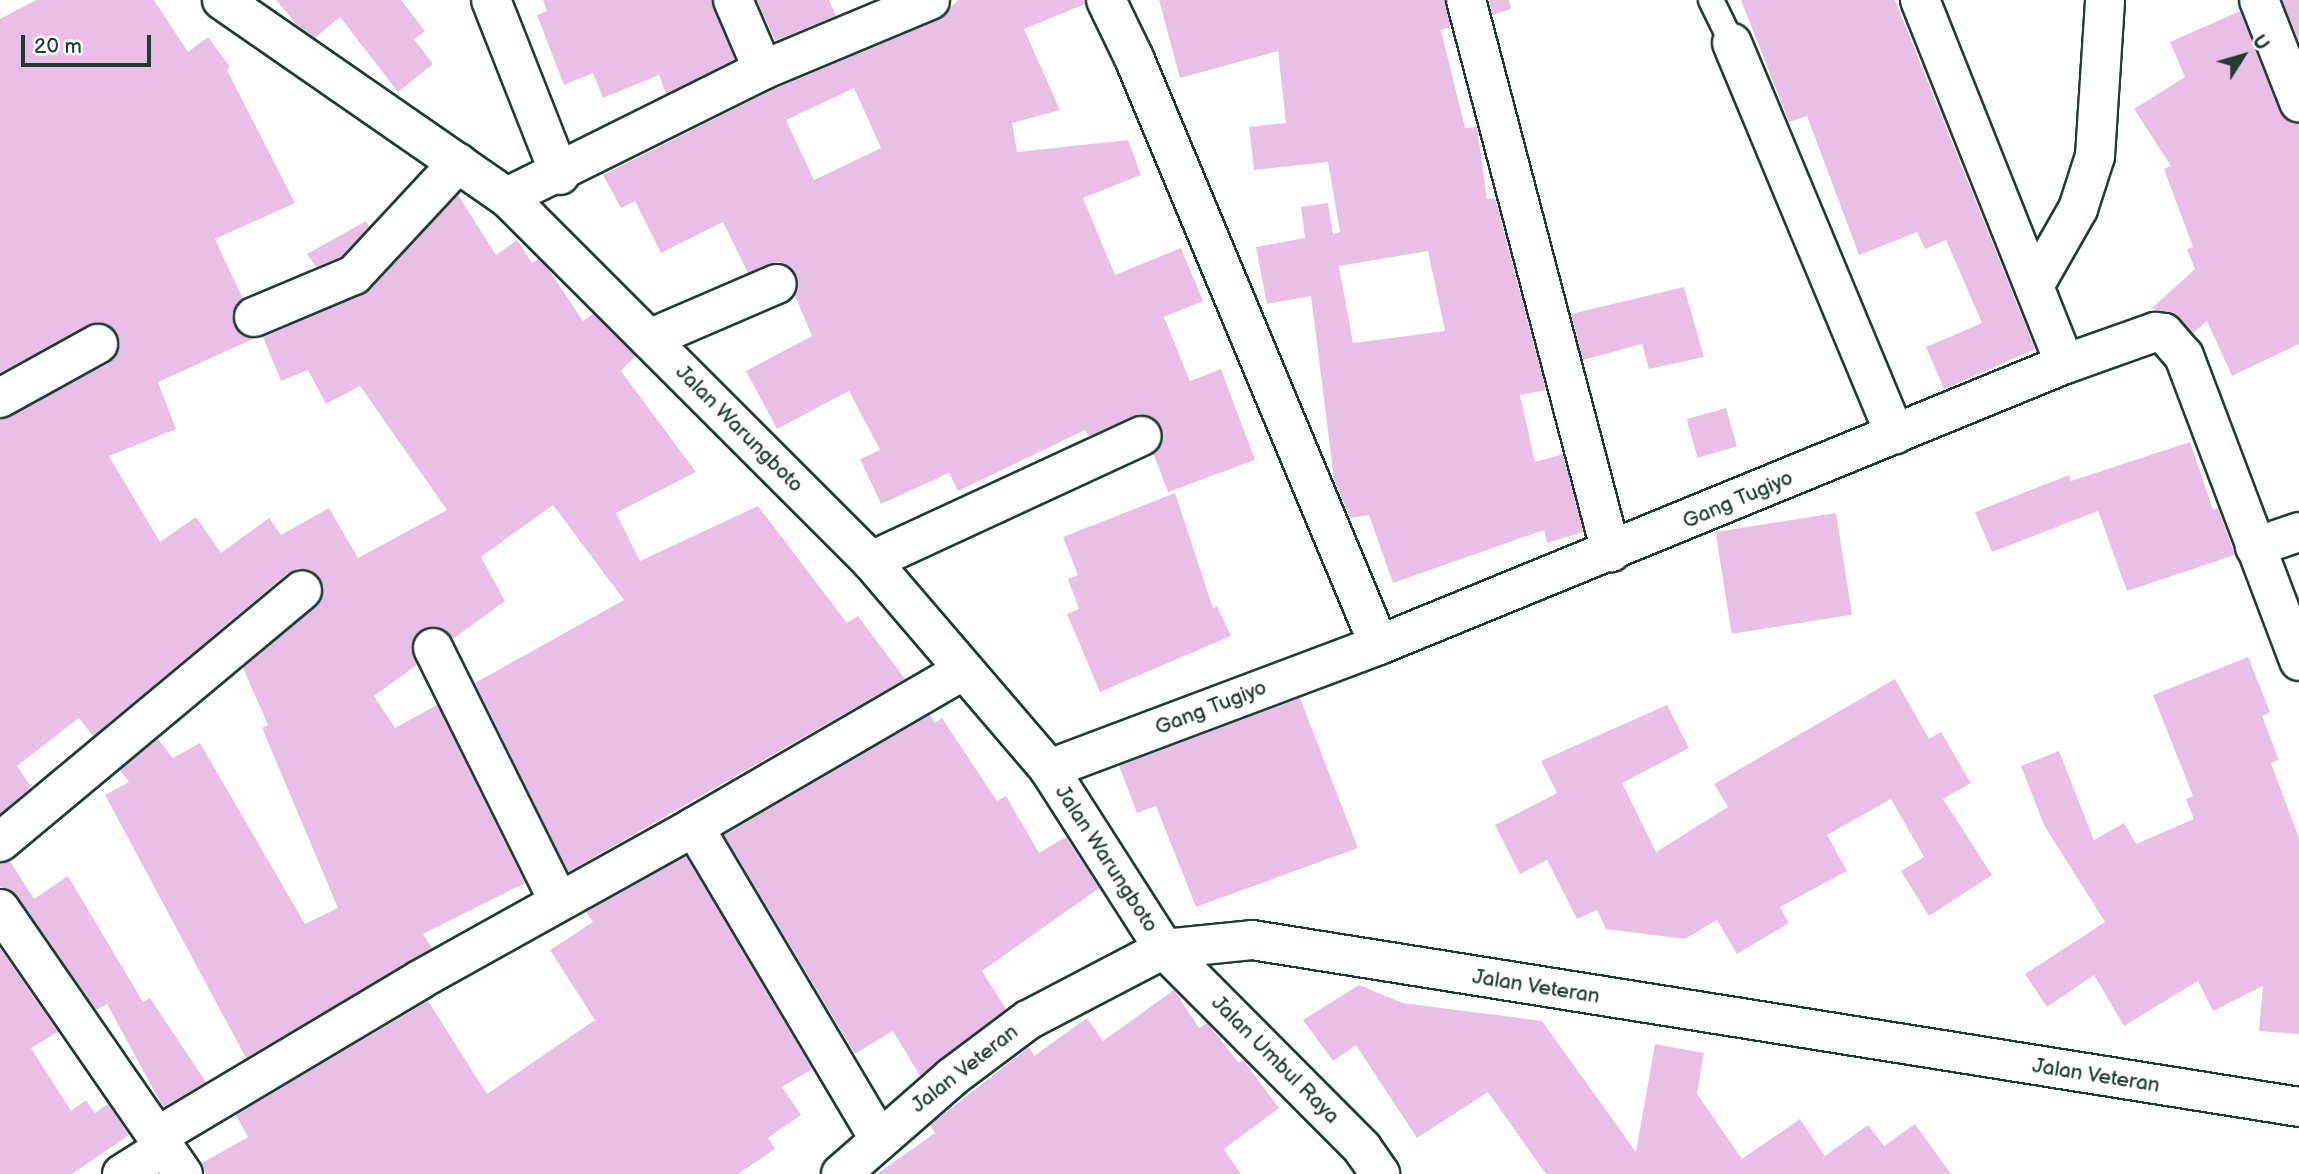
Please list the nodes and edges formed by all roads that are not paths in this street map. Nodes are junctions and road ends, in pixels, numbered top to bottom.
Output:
1 (222, 0) edge
2 (491, 0) edge
3 (733, 0) edge
4 (930, 0) edge
5 (1106, 0) edge
6 (1466, 0) edge
7 (1711, 0) edge
8 (1920, 0) edge
9 (2105, 0) edge
10 (2259, 0) edge
11 (1732, 43) joint
12 (763, 70) junction
13 (2299, 102) edge
14 (458, 163) junction
15 (560, 174) junction
16 (507, 197) junction
17 (777, 284) dead end
18 (2034, 285) junction
19 (254, 317) dead end
20 (649, 340) junction
21 (98, 344) dead end
22 (2065, 363) junction
23 (0, 398) edge
24 (1895, 435) junction
25 (1141, 436) dead end
26 (2299, 532) edge
27 (2255, 547) junction
28 (1611, 552) junction
29 (871, 561) junction
30 (302, 590) dead end
31 (1379, 645) junction
32 (433, 648) dead end
33 (2299, 661) edge
34 (964, 670) junction
35 (1049, 769) junction
36 (694, 827) junction
37 (0, 842) edge
38 (558, 900) junction
39 (0, 909) edge
40 (1164, 949) junction
41 (2299, 1107) edge
42 (879, 1138) junction
43 (169, 1152) edge
44 (122, 1174) edge
45 (841, 1174) edge
46 (1380, 1174) edge

1 - 14 street, Jalan Warungboto
2 - 15 street
3 - 12 street
4 - 12 street
5 - 31 street
6 - 28 street
7 - 11 lane
8 - 18 street
9 - 18 street
10 - 13 street
11 - 24 street
12 - 15 street
14 - 16 street, Jalan Warungboto
14 - 19 street
15 - 16 street
16 - 20 street, Jalan Warungboto
17 - 20 street
18 - 22 street
20 - 29 street, Jalan Warungboto
21 - 23 street
22 - 24 street, Gang Tugiyo
22 - 27 street, Gang Tugiyo
24 - 28 street, Gang Tugiyo
25 - 29 street
26 - 27 street
27 - 33 street
28 - 31 street, Gang Tugiyo
29 - 34 street, Jalan Warungboto
30 - 37 street
31 - 35 street, Gang Tugiyo
32 - 38 street
34 - 35 street, Jalan Warungboto
34 - 36 street
35 - 40 street, Jalan Warungboto
36 - 38 street
36 - 42 street
38 - 43 street
39 - 43 street
40 - 41 street, Jalan Veteran
40 - 42 street, Jalan Veteran
40 - 46 street, Jalan Umbul Raya
42 - 45 street, Jalan Veteran
43 - 44 street

